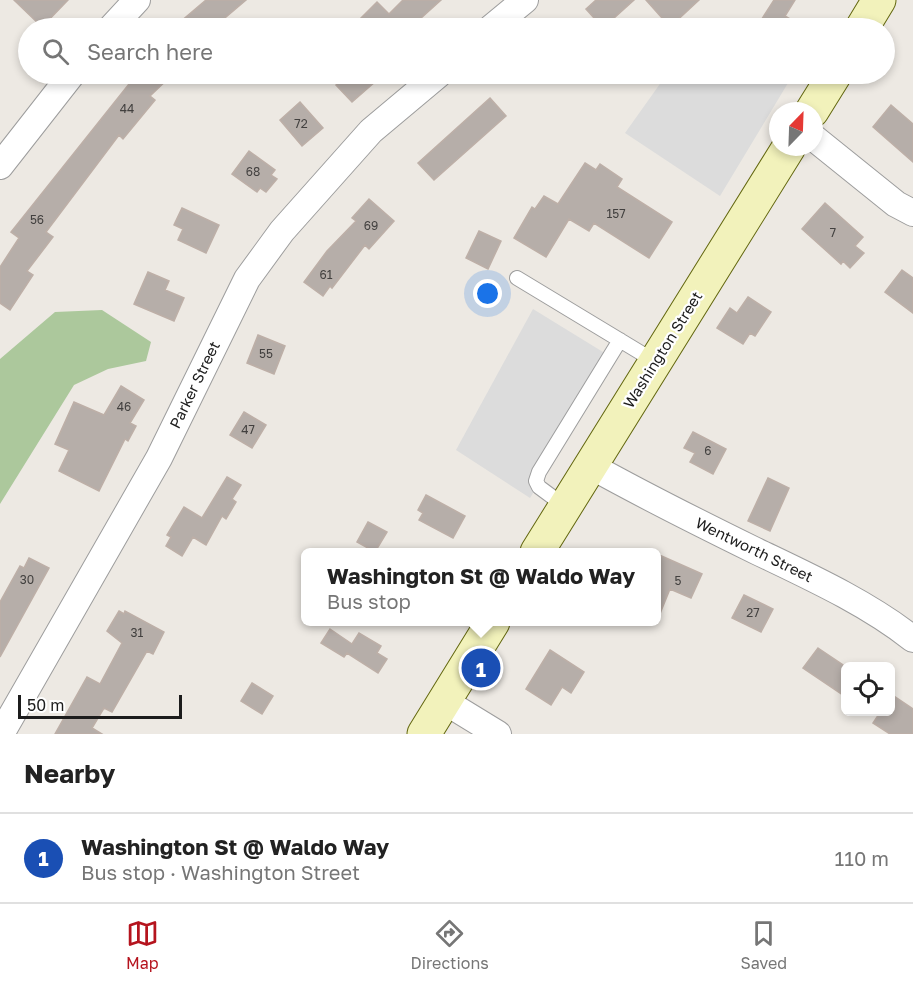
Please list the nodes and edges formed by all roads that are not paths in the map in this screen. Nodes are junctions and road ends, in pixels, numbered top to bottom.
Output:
1 (137, 0) edge
2 (525, 0) edge
3 (879, 0) edge
4 (120, 18) edge
5 (503, 18) edge
6 (868, 18) edge
7 (64, 84) edge
8 (427, 84) edge
9 (828, 84) edge
10 (817, 102) edge
11 (823, 145) edge
12 (783, 156) edge
13 (0, 166) edge
14 (913, 213) edge
15 (516, 278) dead end
16 (620, 340) junction
17 (656, 362) junction
18 (591, 466) junction
19 (566, 507) junction
20 (540, 548) edge
21 (490, 626) edge
22 (913, 639) edge
23 (444, 701) junction
24 (1, 734) edge
25 (424, 734) edge
26 (498, 734) edge

1 - 4 street
2 - 5 street
3 - 6 main road
7 - 13 street
8 - 24 street, Parker Street
9 - 10 main road
11 - 14 street
12 - 17 main road, Washington Street
15 - 16 lane
16 - 17 lane
16 - 19 lane
17 - 18 main road, Washington Street
18 - 19 main road, Washington Street
18 - 22 street, Wentworth Street
19 - 20 main road, Washington Street
21 - 23 main road
23 - 25 main road
23 - 26 street

